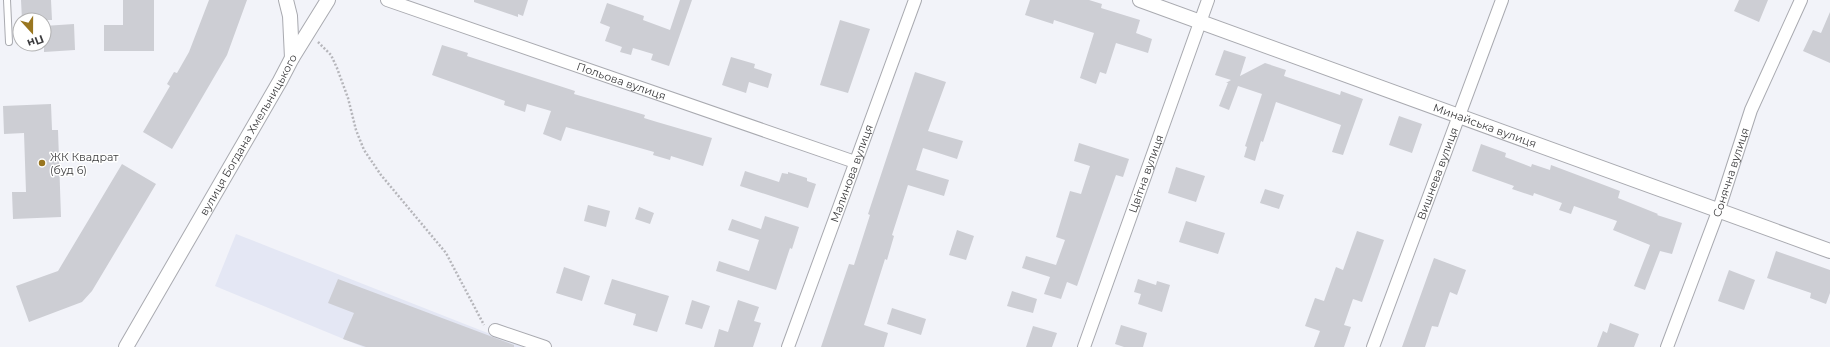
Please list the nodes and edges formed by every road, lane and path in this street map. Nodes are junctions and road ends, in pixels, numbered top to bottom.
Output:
1 (7, 0) edge
2 (286, 0) edge
3 (328, 0) edge
4 (387, 0) edge
5 (915, 0) edge
6 (1140, 0) edge
7 (1208, 0) edge
8 (1502, 0) edge
9 (1801, 0) edge
10 (1200, 22) junction
11 (309, 33) junction
12 (9, 42) dead end
13 (292, 58) junction
14 (1459, 116) junction
15 (855, 162) junction
16 (1719, 209) junction
17 (1830, 250) edge
18 (495, 330) joint
19 (126, 347) edge
20 (545, 347) edge
21 (788, 347) edge
22 (1084, 347) edge
23 (1372, 347) edge
24 (1667, 347) edge

1 - 12 lane
2 - 13 street
3 - 11 street, вулиця Богдана Хмельницького
4 - 15 street, Польова вулиця
5 - 15 street, Малинова вулиця
6 - 10 street, Минайська вулиця
7 - 10 street, Цвітна вулиця
8 - 14 street, Вишнева вулиця
9 - 16 street, Сонячна вулиця
10 - 14 street, Минайська вулиця
10 - 22 street, Цвітна вулиця
11 - 13 street, вулиця Богдана Хмельницького
11 - 18 path
13 - 19 street, вулиця Богдана Хмельницького
14 - 16 street, Минайська вулиця
14 - 23 street, Вишнева вулиця
15 - 21 street, Малинова вулиця
16 - 17 street, Минайська вулиця
16 - 24 street, Сонячна вулиця
18 - 20 street

